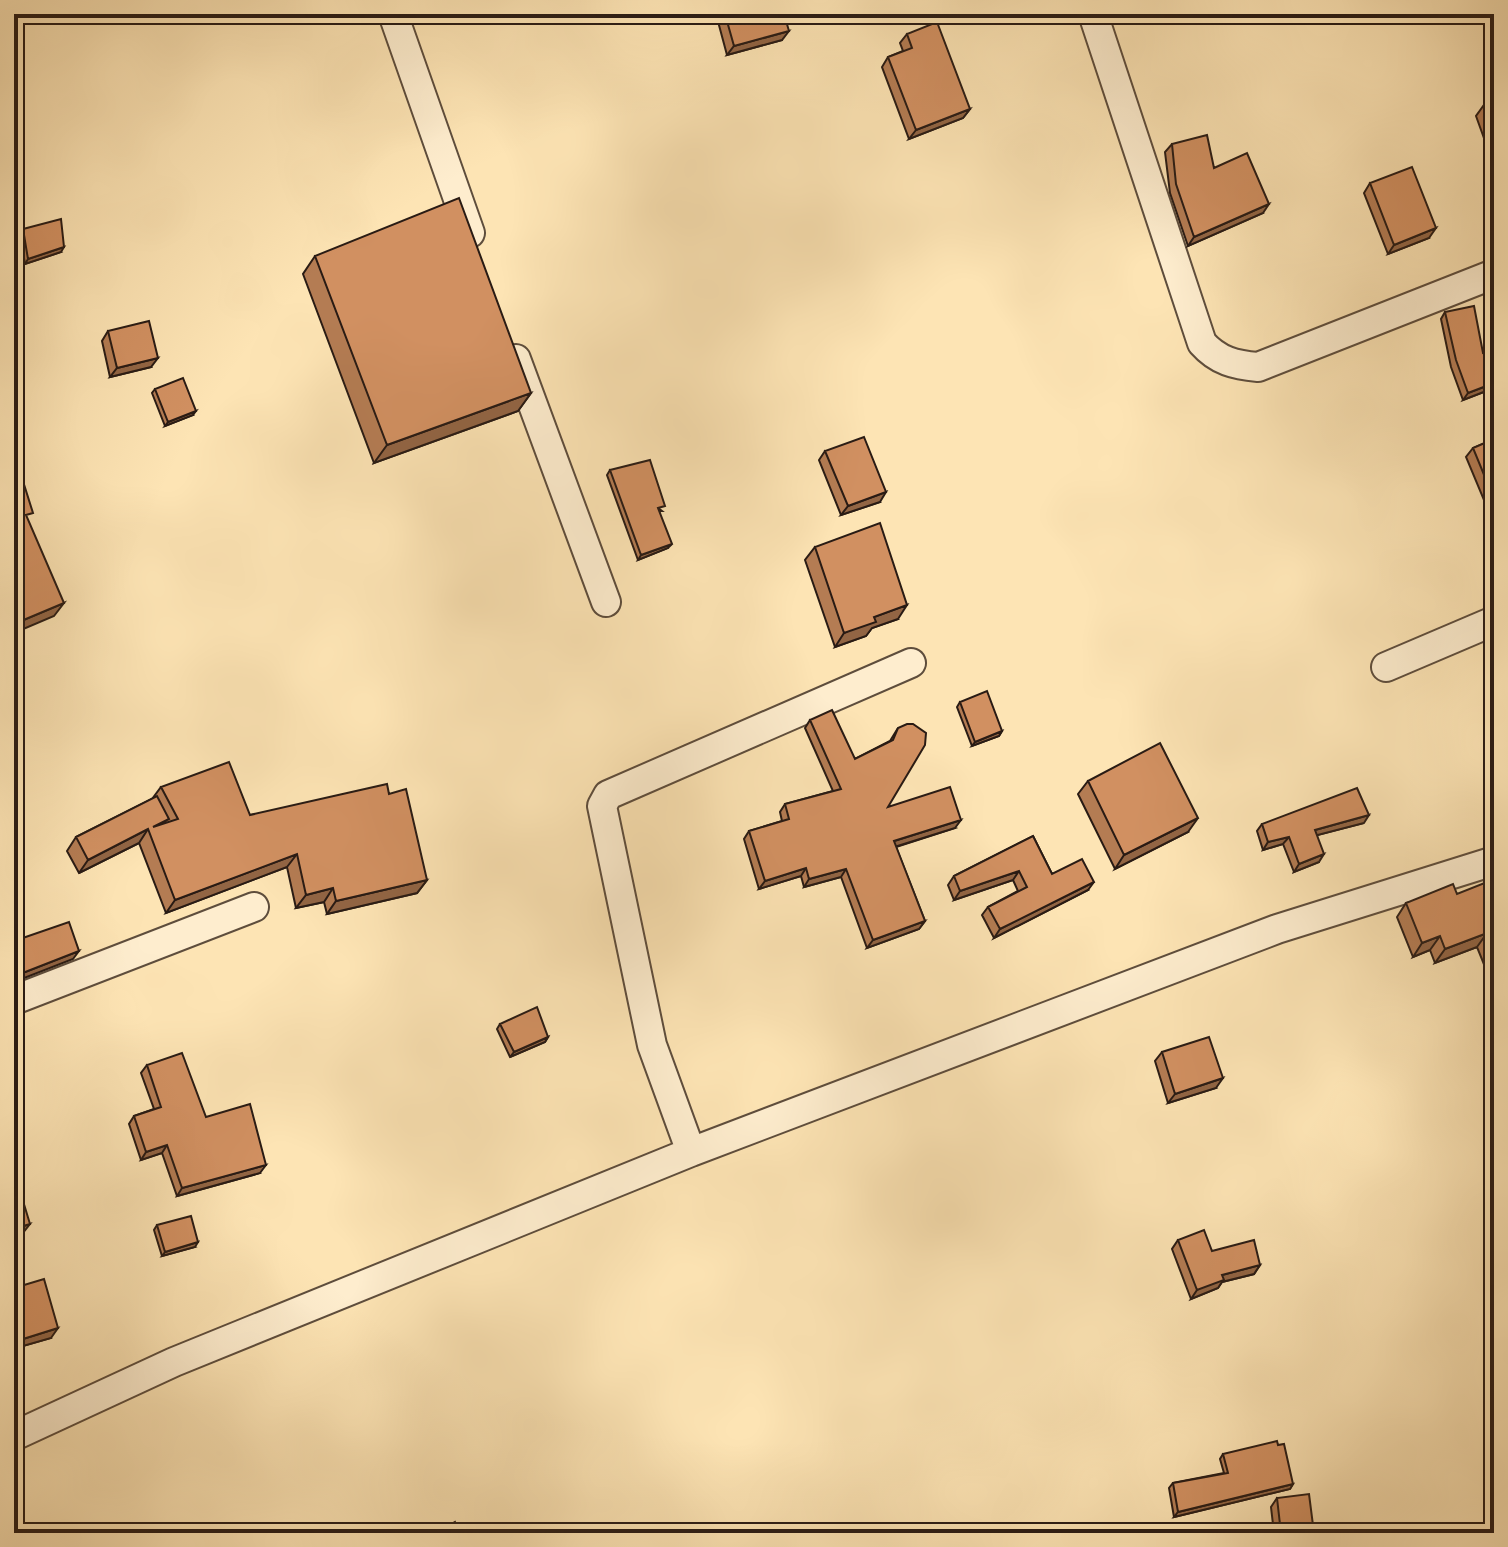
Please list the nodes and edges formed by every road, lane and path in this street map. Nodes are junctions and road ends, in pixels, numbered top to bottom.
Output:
1 (393, 14) edge
2 (1093, 14) edge
3 (482, 265) edge
4 (1494, 274) edge
5 (509, 338) edge
6 (606, 602) dead end
7 (1494, 621) edge
8 (911, 663) dead end
9 (1386, 667) dead end
10 (1494, 861) edge
11 (254, 907) dead end
12 (14, 1000) edge
13 (691, 1152) junction
14 (14, 1436) edge

1 - 3 street
2 - 4 street
5 - 6 street
7 - 9 street
8 - 13 street
10 - 13 street
11 - 12 street
13 - 14 street

